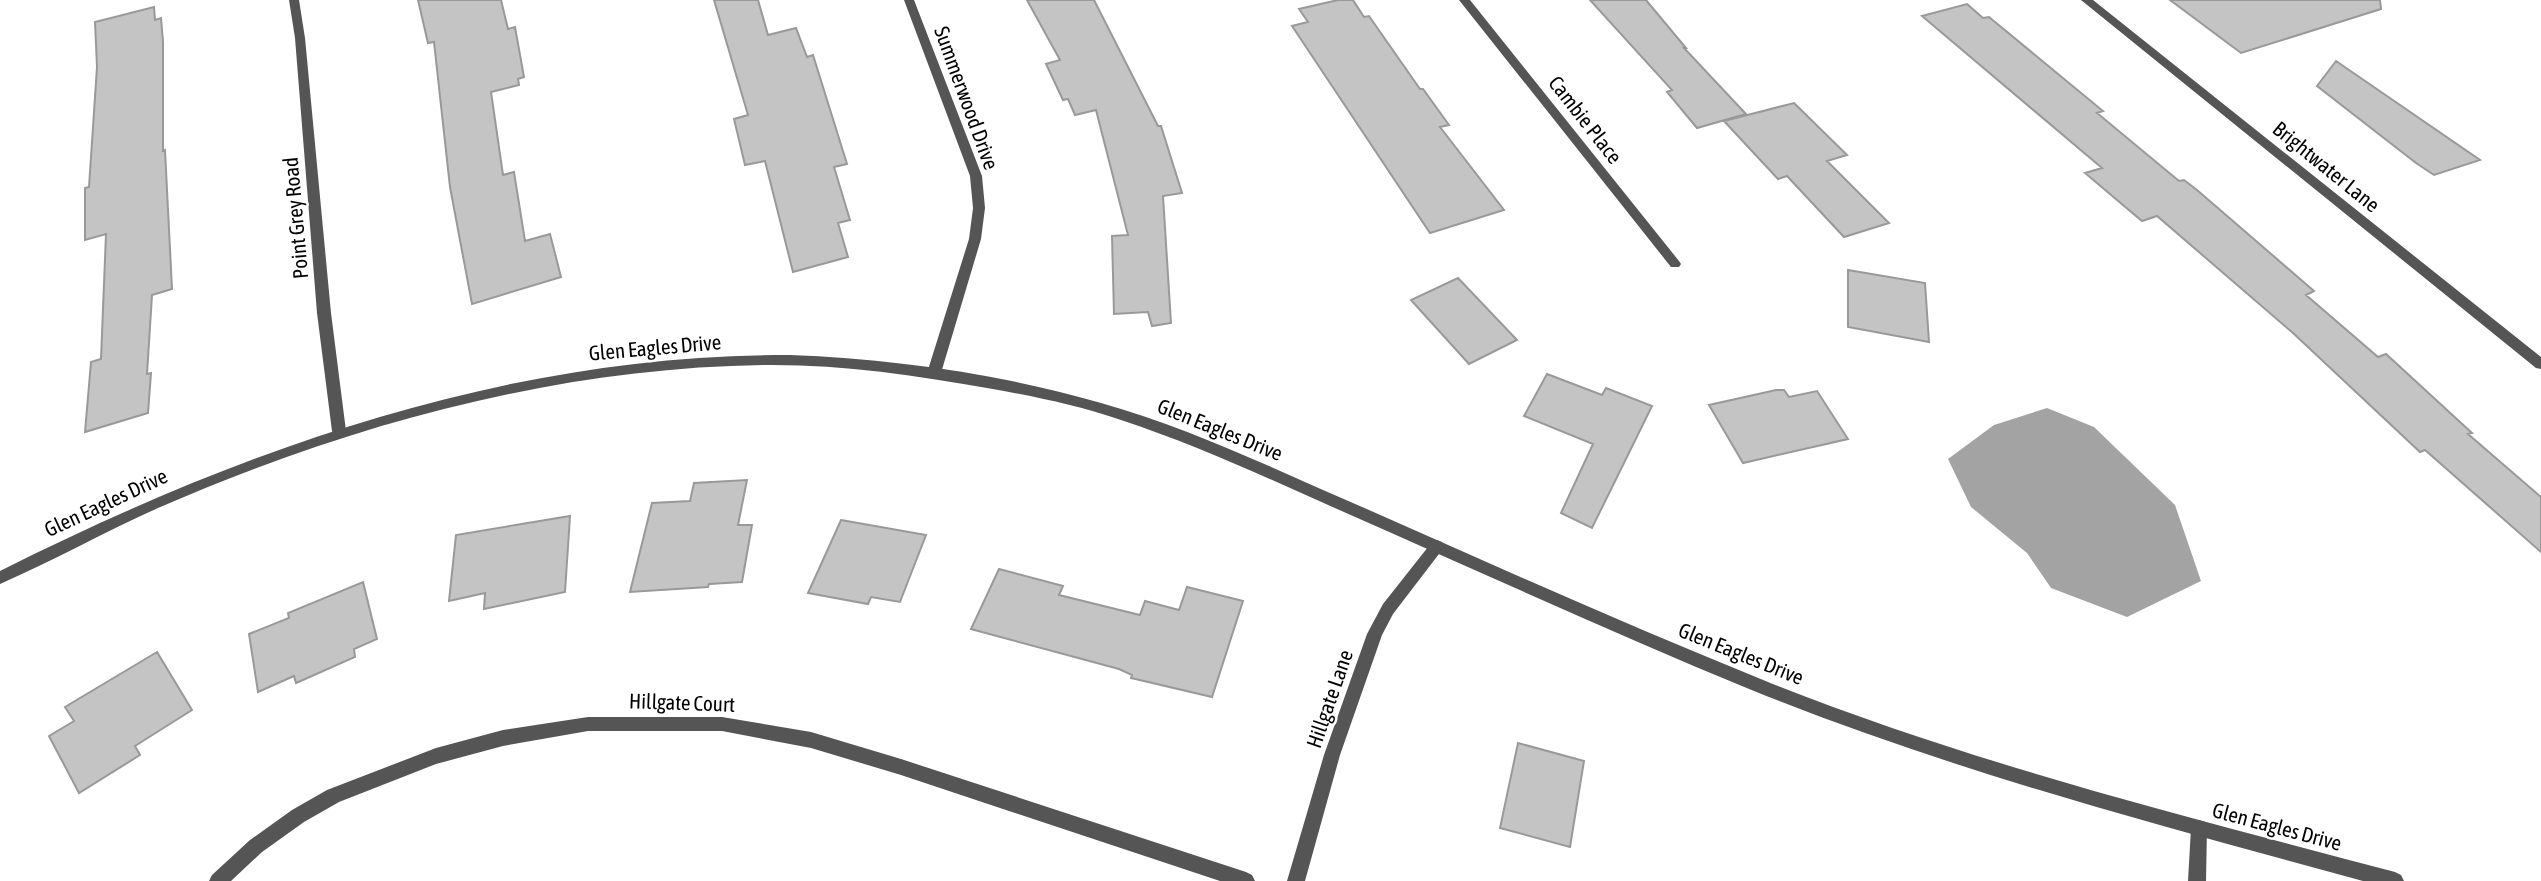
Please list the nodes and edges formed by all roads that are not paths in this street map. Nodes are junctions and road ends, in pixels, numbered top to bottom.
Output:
1 (293, 0) edge
2 (909, 0) edge
3 (1464, 0) edge
4 (2086, 0) edge
5 (1675, 264) dead end
6 (2541, 364) edge
7 (934, 373) junction
8 (339, 431) junction
9 (1437, 546) junction
10 (0, 578) edge
11 (2199, 828) junction
12 (218, 881) edge
13 (1246, 881) edge
14 (1296, 881) edge
15 (2197, 881) edge
16 (2395, 881) edge

1 - 8 street, Point Grey Road
2 - 7 street, Summerwood Drive
3 - 5 street, Cambie Place
4 - 6 street, Brightwater Lane
7 - 8 street, Glen Eagles Drive
7 - 9 street, Glen Eagles Drive
8 - 10 street, Glen Eagles Drive
9 - 11 street, Glen Eagles Drive
9 - 14 street, Hillgate Lane
11 - 15 street
11 - 16 street, Glen Eagles Drive
12 - 13 street, Hillgate Court

